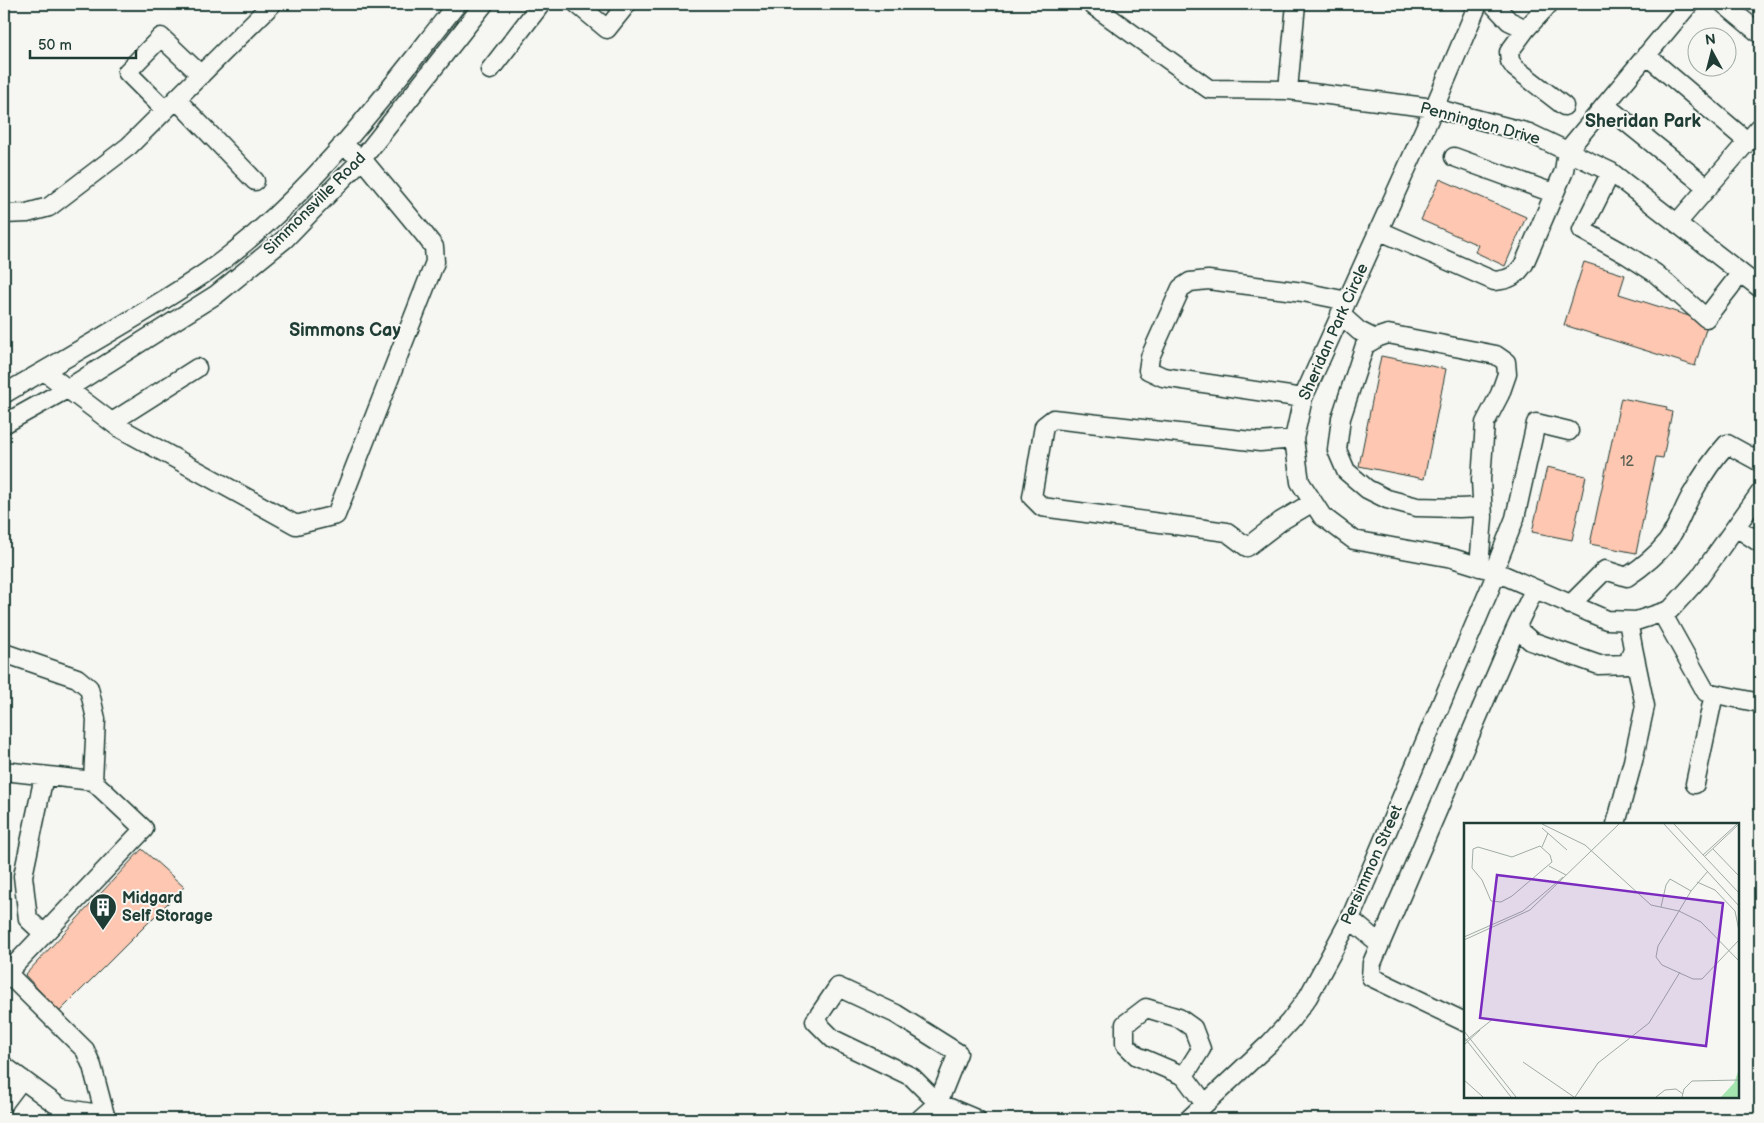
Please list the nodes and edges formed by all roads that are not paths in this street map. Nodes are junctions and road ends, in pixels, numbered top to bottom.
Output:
1 (272, 4) edge
2 (457, 4) edge
3 (484, 4) edge
4 (541, 4) edge
5 (577, 4) edge
6 (627, 4) edge
7 (1091, 4) edge
8 (1296, 4) edge
9 (1478, 4) edge
10 (1493, 4) edge
11 (1549, 4) edge
12 (1689, 4) edge
13 (1724, 4) edge
14 (1526, 29) junction
15 (1760, 34) edge
16 (1646, 54) junction
17 (490, 70) dead end
18 (201, 75) junction
19 (1288, 90) junction
20 (171, 104) junction
21 (1605, 105) junction
22 (1564, 106) dead end
23 (1434, 108) junction
24 (1760, 127) edge
25 (1748, 142) junction
26 (342, 145) junction
27 (1567, 151) junction
28 (1454, 157) dead end
29 (362, 159) junction
30 (1611, 172) junction
31 (255, 182) dead end
32 (1708, 188) junction
33 (1553, 193) junction
34 (4, 214) edge
35 (1677, 223) junction
36 (1378, 230) junction
37 (1741, 273) junction
38 (1760, 288) edge
39 (1343, 308) junction
40 (1375, 339) junction
41 (197, 368) dead end
42 (44, 371) junction
43 (67, 389) junction
44 (4, 394) edge
45 (1303, 398) junction
46 (112, 422) junction
47 (4, 424) edge
48 (1569, 431) dead end
49 (1294, 439) junction
50 (1760, 462) edge
51 (1760, 494) edge
52 (1313, 502) junction
53 (1482, 507) junction
54 (1736, 527) junction
55 (1760, 543) edge
56 (1490, 570) junction
57 (1534, 590) junction
58 (1570, 605) junction
59 (1662, 613) junction
60 (1628, 621) junction
61 (1516, 628) junction
62 (1633, 648) junction
63 (4, 653) edge
64 (1714, 694) junction
65 (1760, 703) edge
66 (4, 771) edge
67 (44, 776) junction
68 (93, 781) junction
69 (1695, 784) dead end
70 (1616, 823) edge
71 (1350, 919) junction
72 (44, 934) junction
73 (1380, 944) junction
74 (1464, 1022) edge
75 (4, 1066) edge
76 (1184, 1076) junction
77 (22, 1080) junction
78 (4, 1102) edge
79 (938, 1103) junction
80 (1205, 1104) junction
81 (104, 1118) edge
82 (920, 1119) edge
83 (976, 1119) edge
84 (1189, 1119) edge

1 - 18 street
2 - 26 street, Simmonsville Road
3 - 29 street, Simmonsville Road
4 - 17 street
5 - 6 street
7 - 19 street, Pennington Drive
8 - 19 street
9 - 23 street, Sheridan Park Circle
10 - 14 street
11 - 14 street
12 - 16 street
13 - 15 street
14 - 22 street
16 - 21 street
16 - 25 street
18 - 20 street
18 - 20 street
19 - 23 street, Pennington Drive
20 - 31 street
20 - 34 street
21 - 27 street
21 - 32 street
23 - 27 street, Pennington Drive
23 - 36 street, Sheridan Park Circle
24 - 25 street
25 - 32 street
26 - 29 street
26 - 42 street, Simmonsville Road
27 - 30 street, Pennington Drive
27 - 33 street
28 - 33 street
29 - 43 street, Simmonsville Road
29 - 46 street
30 - 35 street, Pennington Drive
30 - 37 street
32 - 35 street
33 - 36 street
35 - 37 street, Pennington Drive
36 - 39 street, Sheridan Park Circle
37 - 38 street, Pennington Drive
39 - 40 street
39 - 45 street, Sheridan Park Circle
39 - 45 street
40 - 53 street
40 - 53 street
41 - 46 street
42 - 43 street
42 - 44 street, Simmonsville Road
43 - 46 street
43 - 47 street, Simmonsville Road
45 - 49 street, Sheridan Park Circle
48 - 56 street, Persimmon Street
49 - 52 street, Sheridan Park Circle
49 - 52 street
50 - 58 street
51 - 54 street, Sheridan Park Circle
52 - 56 street, Sheridan Park Circle
53 - 56 street
54 - 55 street
54 - 59 street, Sheridan Park Circle
56 - 57 street, Sheridan Park Circle
56 - 71 street, Persimmon Street
57 - 58 street, Sheridan Park Circle
57 - 61 street
58 - 60 street, Sheridan Park Circle
59 - 60 street, Sheridan Park Circle
59 - 64 street
60 - 62 street
61 - 62 street
61 - 73 street
62 - 70 street
63 - 68 street
64 - 65 street
64 - 69 street
66 - 67 street
67 - 68 street
67 - 72 street
68 - 72 street
71 - 73 street
71 - 80 street, Persimmon Street
72 - 81 street
73 - 74 street
75 - 77 street
76 - 76 street
76 - 80 street
77 - 78 street
77 - 81 street
79 - 79 street
79 - 82 street
79 - 83 street
80 - 84 street, Persimmon Street

